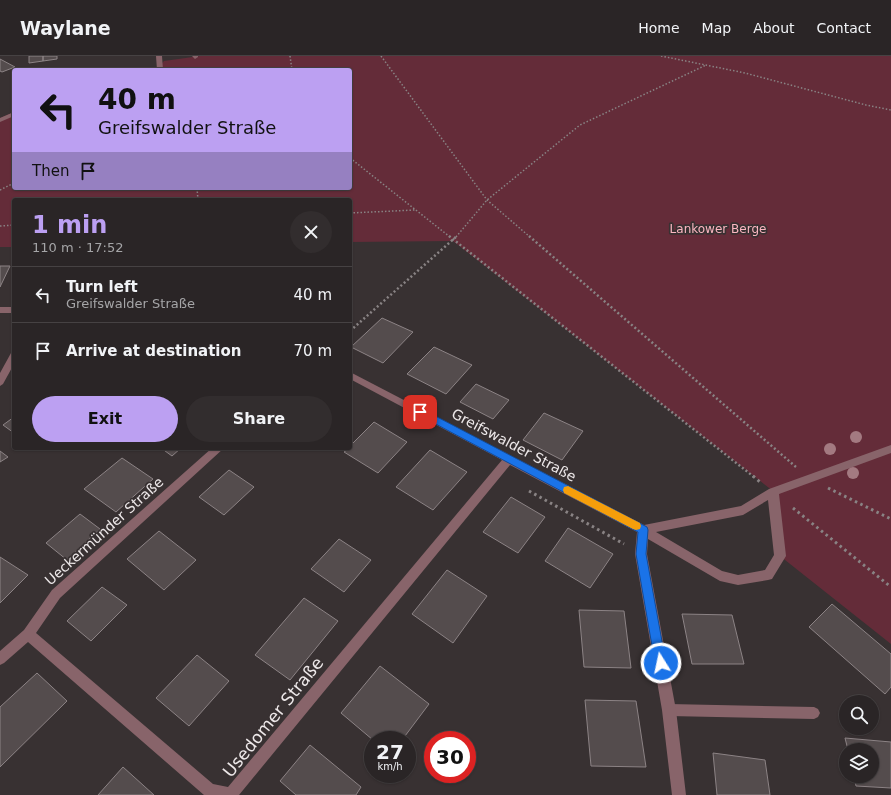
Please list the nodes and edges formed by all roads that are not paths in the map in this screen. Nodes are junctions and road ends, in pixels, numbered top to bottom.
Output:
1 (159, 56) edge
2 (160, 68) edge
3 (12, 115) edge
4 (0, 120) edge
5 (0, 310) edge
6 (12, 310) edge
7 (12, 358) edge
8 (352, 376) edge
9 (0, 382) edge
10 (891, 449) edge
11 (217, 450) edge
12 (509, 459) junction
13 (773, 492) junction
14 (643, 530) junction
15 (28, 634) junction
16 (0, 659) edge
17 (669, 710) junction
18 (814, 713) dead end
19 (679, 795) edge

1 - 2 lane
3 - 4 lane
5 - 6 street
7 - 9 street
8 - 12 street, Greifswalder Straße
10 - 13 street
11 - 15 street, Ueckermünder Straße
12 - 14 street, Greifswalder Straße
12 - 15 street, Usedomer Straße
13 - 14 street
13 - 14 street, Greifswalder Straße
14 - 17 street
15 - 16 street, Ueckermünder Straße
17 - 18 lane
17 - 19 street

